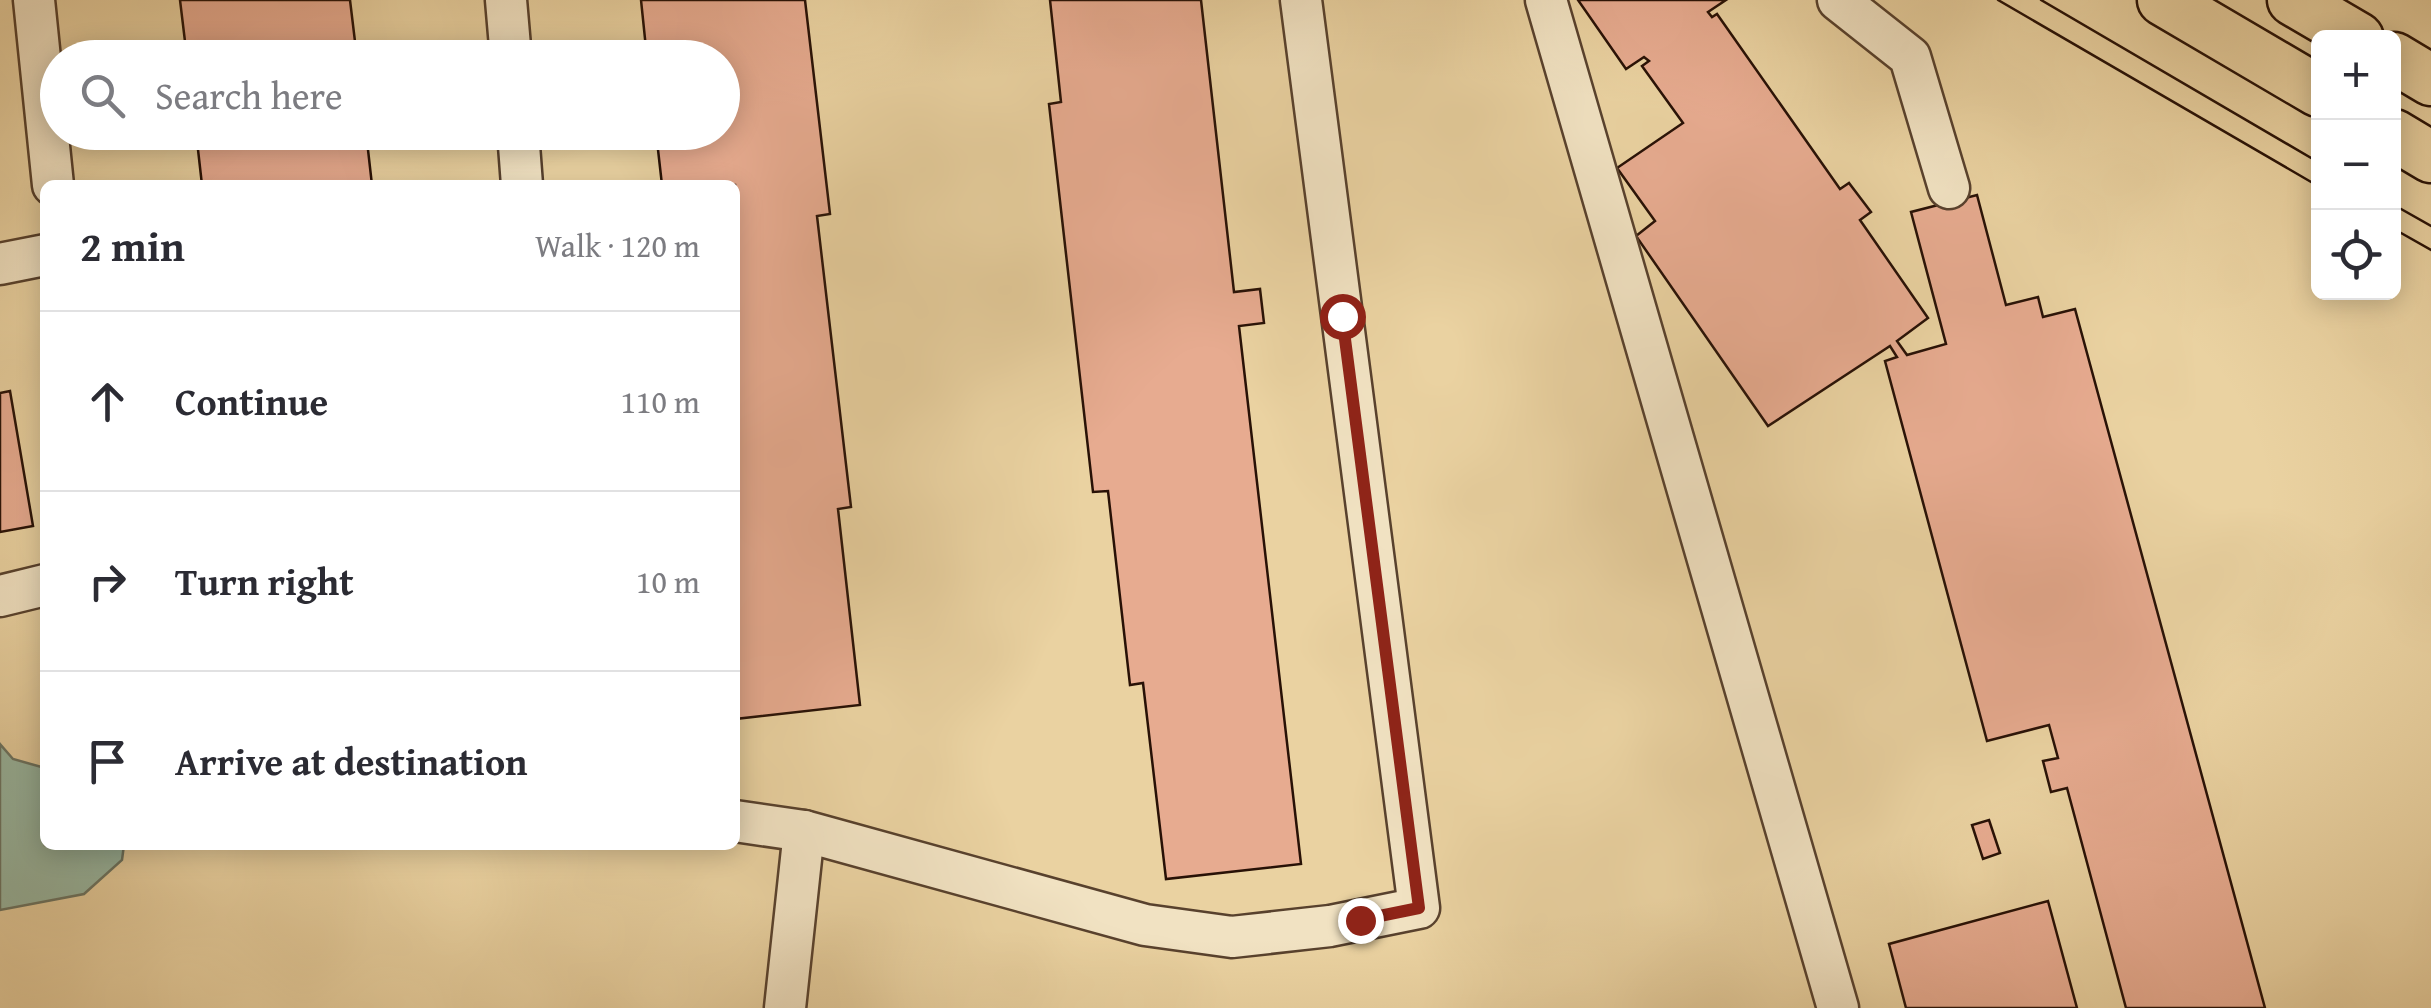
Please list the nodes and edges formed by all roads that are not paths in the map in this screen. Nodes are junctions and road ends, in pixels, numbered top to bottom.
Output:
1 (34, 0) edge
2 (506, 0) edge
3 (1302, 0) edge
4 (1546, 0) edge
5 (1838, 0) edge
6 (2164, 0) edge
7 (2292, 0) edge
8 (2344, 30) edge
9 (509, 40) edge
10 (40, 58) edge
11 (2401, 62) edge
12 (2431, 80) edge
13 (2311, 87) edge
14 (2401, 139) edge
15 (49, 150) edge
16 (519, 150) edge
17 (2431, 157) edge
18 (52, 180) edge
19 (522, 180) edge
20 (1950, 188) dead end
21 (40, 256) edge
22 (0, 264) edge
23 (40, 587) edge
24 (0, 596) edge
25 (740, 822) edge
26 (804, 831) junction
27 (785, 1008) edge
28 (1838, 1008) edge

1 - 10 lane
2 - 9 lane
3 - 26 lane
4 - 28 lane
5 - 20 lane
6 - 13 main road
7 - 8 main road
11 - 12 main road
14 - 17 main road
15 - 18 lane
16 - 19 lane
21 - 22 lane
23 - 24 lane
25 - 26 lane
26 - 27 lane

